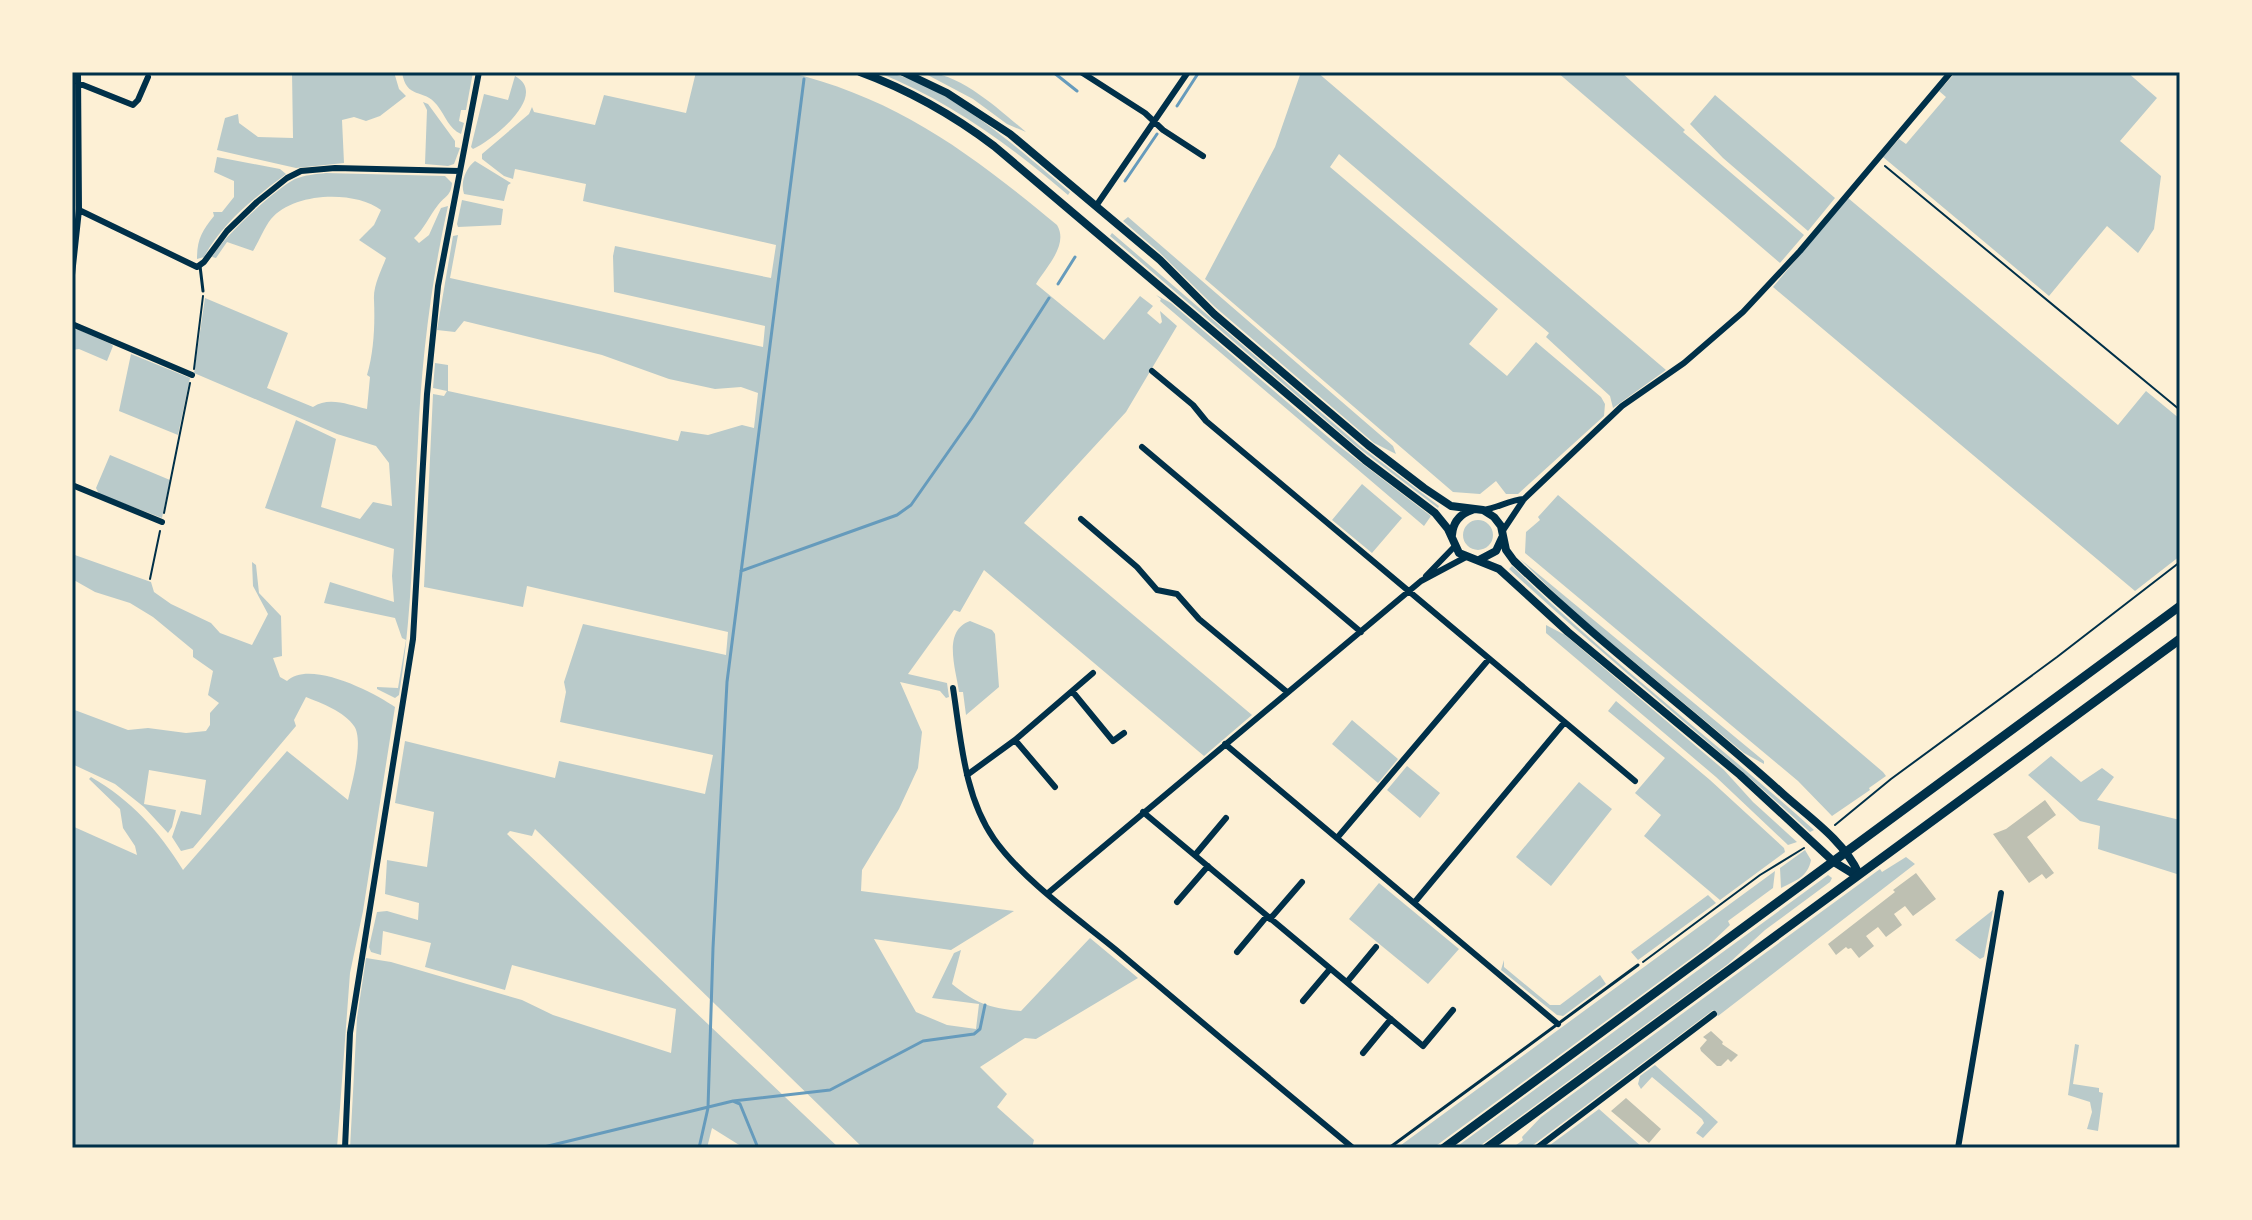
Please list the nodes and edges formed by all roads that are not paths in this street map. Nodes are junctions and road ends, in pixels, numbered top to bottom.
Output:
1 (78, 72) edge
2 (479, 72) edge
3 (860, 72) edge
4 (903, 72) edge
5 (1081, 72) edge
6 (1188, 72) edge
7 (1951, 72) edge
8 (148, 77) dead end
9 (78, 83) junction
10 (1155, 123) junction
11 (1203, 156) dead end
12 (460, 171) junction
13 (1096, 206) junction
14 (79, 210) junction
15 (1085, 223) junction
16 (197, 266) junction
17 (72, 275) edge
18 (203, 291) road end
19 (72, 324) edge
20 (1152, 371) dead end
21 (192, 375) road end
22 (1142, 447) dead end
23 (72, 485) edge
24 (1524, 499) junction
25 (1480, 510) junction
26 (1081, 519) dead end
27 (162, 522) road end
28 (1502, 532) junction
29 (1453, 542) junction
30 (1466, 557) junction
31 (1478, 560) junction
32 (1421, 581) junction
33 (1408, 592) junction
34 (2180, 606) edge
35 (1361, 632) junction
36 (2180, 639) edge
37 (1489, 659) junction
38 (1093, 673) dead end
39 (953, 688) dead end
40 (1072, 691) junction
41 (1287, 692) junction
42 (1564, 723) junction
43 (1124, 733) dead end
44 (1015, 740) junction
45 (1225, 744) junction
46 (967, 775) junction
47 (1635, 781) dead end
48 (1055, 787) dead end
49 (1143, 812) junction
50 (1226, 818) dead end
51 (1337, 838) junction
52 (1846, 853) junction
53 (1195, 855) junction
54 (1834, 862) junction
55 (1208, 866) junction
56 (1859, 874) junction
57 (1302, 882) dead end
58 (1048, 893) junction
59 (2001, 893) dead end
60 (1177, 902) dead end
61 (1414, 903) junction
62 (1269, 917) junction
63 (1376, 947) dead end
64 (1237, 952) dead end
65 (1638, 965) road end
66 (1330, 969) junction
67 (1347, 982) junction
68 (1303, 1001) dead end
69 (1453, 1010) dead end
70 (1714, 1014) dead end
71 (1391, 1019) junction
72 (1558, 1024) junction
73 (1363, 1053) dead end
74 (345, 1148) edge
75 (1353, 1148) edge
76 (1389, 1148) edge
77 (1444, 1148) edge
78 (1487, 1148) edge
79 (1537, 1148) edge
80 (1958, 1148) edge

1 - 9 street
2 - 12 street
3 - 15 street
4 - 13 street
5 - 10 street
6 - 10 street
7 - 24 street
8 - 9 street
9 - 14 street
10 - 11 street
10 - 13 street
12 - 16 street
12 - 74 street
13 - 15 street
13 - 25 street
14 - 16 street
14 - 17 street
15 - 29 street
16 - 18 lane
19 - 21 street
20 - 33 street
22 - 35 street
23 - 27 street
24 - 25 street
24 - 28 street
25 - 28 street
25 - 29 street
26 - 41 street
28 - 31 street
28 - 52 street
29 - 30 street
29 - 32 street
30 - 31 street
30 - 32 street
31 - 54 street
32 - 33 street
33 - 35 street
33 - 37 street
34 - 52 main road
35 - 41 street
36 - 56 main road
37 - 42 street
37 - 51 street
38 - 40 street
39 - 46 street
40 - 43 street
40 - 44 street
41 - 45 street
42 - 47 street
42 - 61 street
44 - 46 street
44 - 48 street
45 - 49 street
45 - 51 street
46 - 58 street
49 - 53 street
49 - 58 street
50 - 53 street
51 - 61 street
52 - 54 main road
52 - 56 street
53 - 55 street
54 - 56 street
54 - 77 main road
55 - 60 street
55 - 62 street
56 - 78 main road
57 - 62 street
58 - 75 street
59 - 80 street
61 - 72 street
62 - 64 street
62 - 66 street
63 - 67 street
65 - 72 lane
66 - 67 street
66 - 68 street
67 - 71 street
69 - 71 street
70 - 79 street
71 - 73 street
72 - 76 lane

